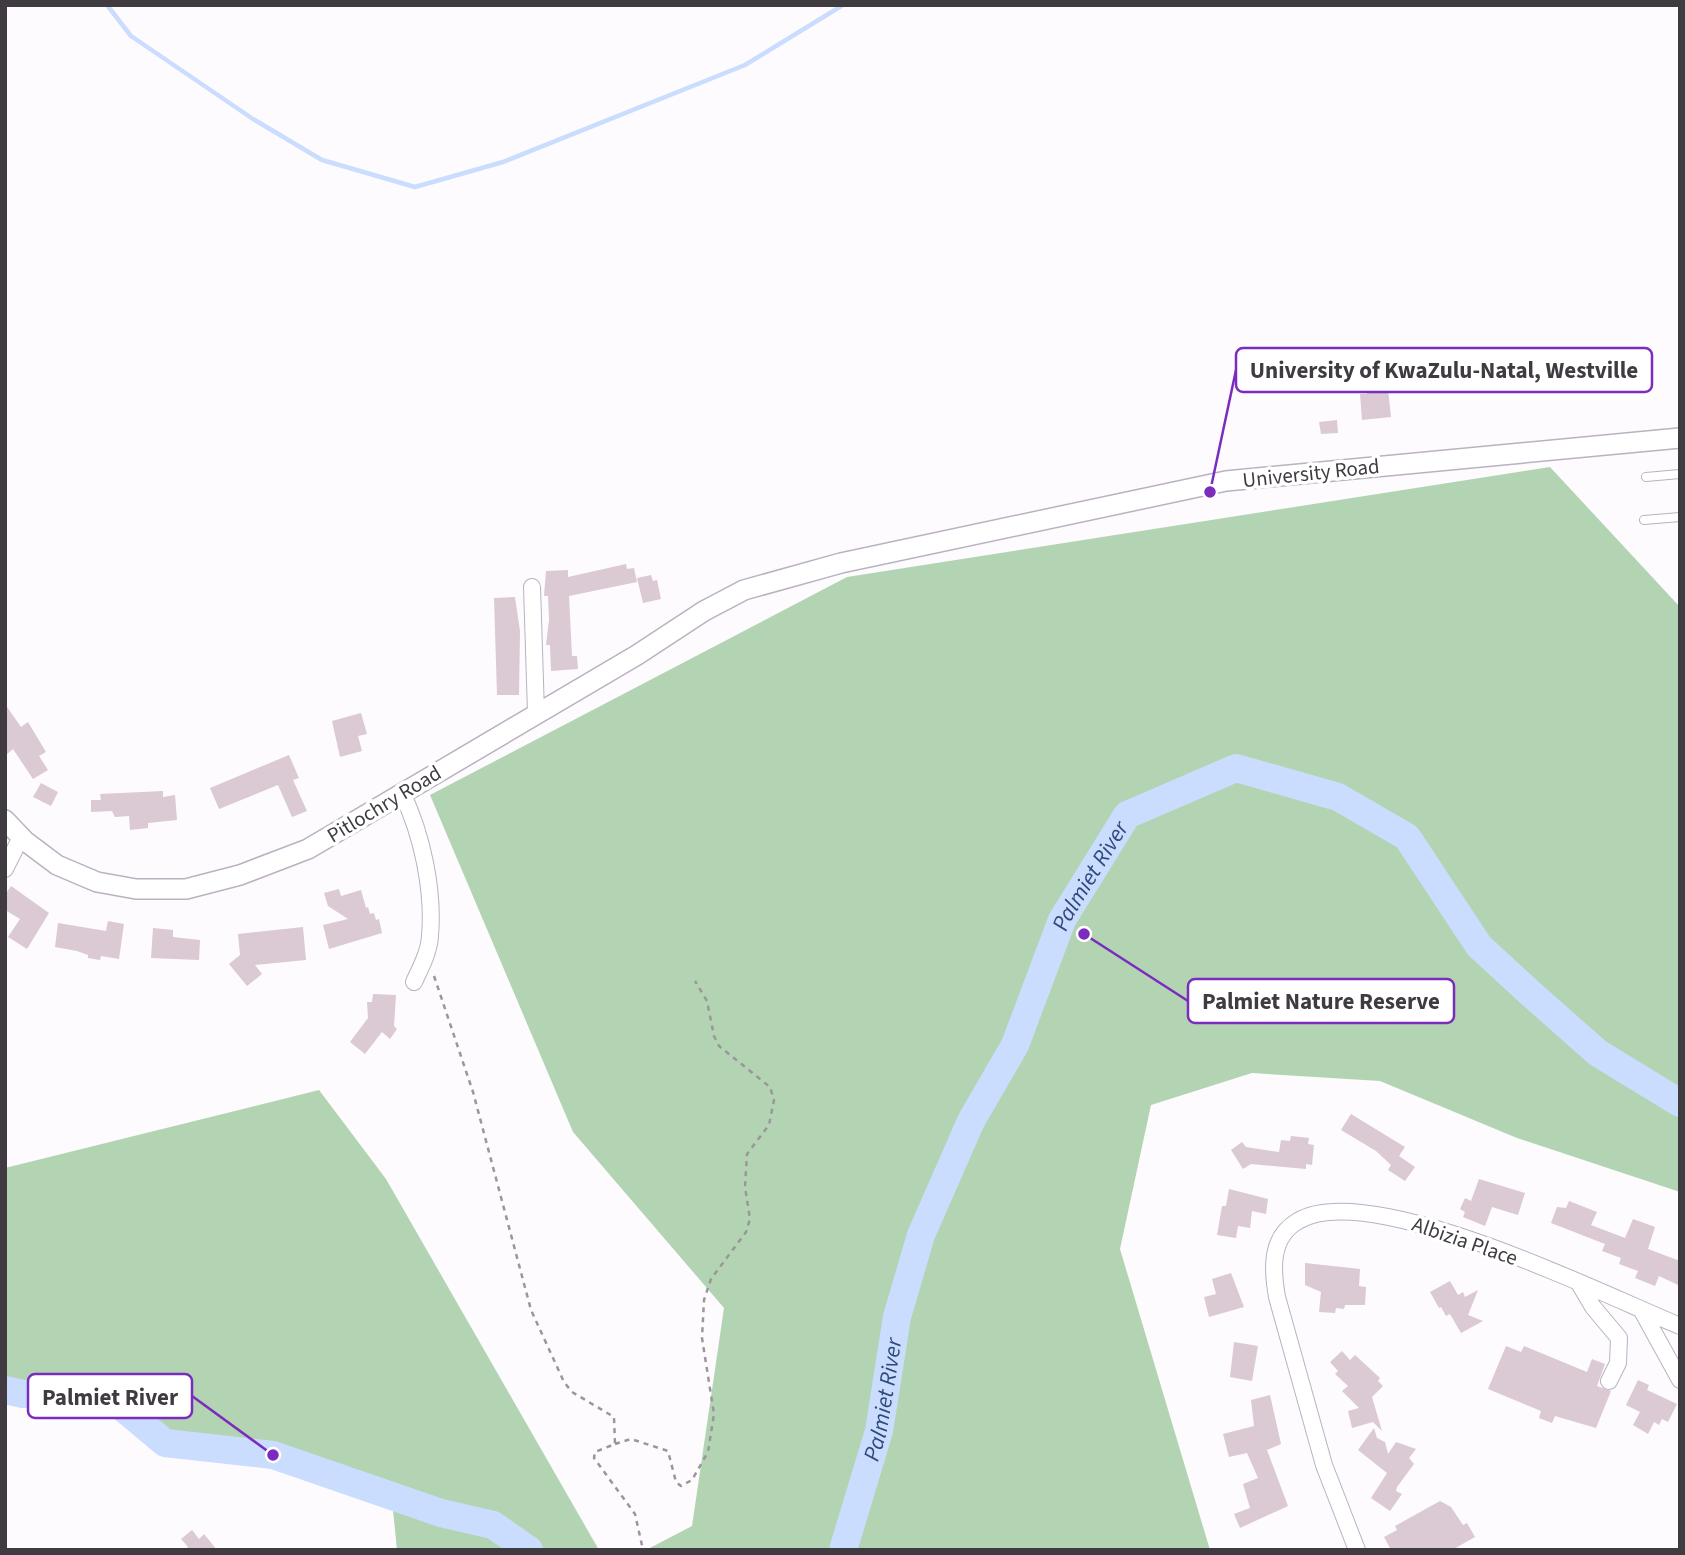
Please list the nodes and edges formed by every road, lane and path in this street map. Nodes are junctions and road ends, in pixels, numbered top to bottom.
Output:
1 (1680, 438) edge
2 (1680, 474) edge
3 (1646, 477) dead end
4 (1680, 517) edge
5 (1644, 520) dead end
6 (533, 587) dead end
7 (744, 590) joint
8 (536, 713) junction
9 (402, 793) junction
10 (5, 820) edge
11 (21, 837) junction
12 (5, 869) edge
13 (427, 954) junction
14 (695, 981) dead end
15 (414, 982) dead end
16 (1580, 1285) junction
17 (1642, 1311) junction
18 (1680, 1326) edge
19 (1680, 1380) edge
20 (1609, 1381) dead end
21 (615, 1444) junction
22 (643, 1550) edge
23 (1357, 1550) edge

1 - 7 street, University Road
2 - 3 lane
4 - 5 lane
6 - 8 street
7 - 8 street, Pitlochry Road
8 - 9 street, Pitlochry Road
9 - 11 street, Pitlochry Road
9 - 13 street
10 - 11 street, Pitlochry Road
11 - 12 street
13 - 15 street
13 - 21 path
14 - 21 path
16 - 17 street, Albizia Place
16 - 20 street
16 - 23 street, Albizia Place
17 - 18 street, Albizia Place
17 - 19 street
21 - 22 path

